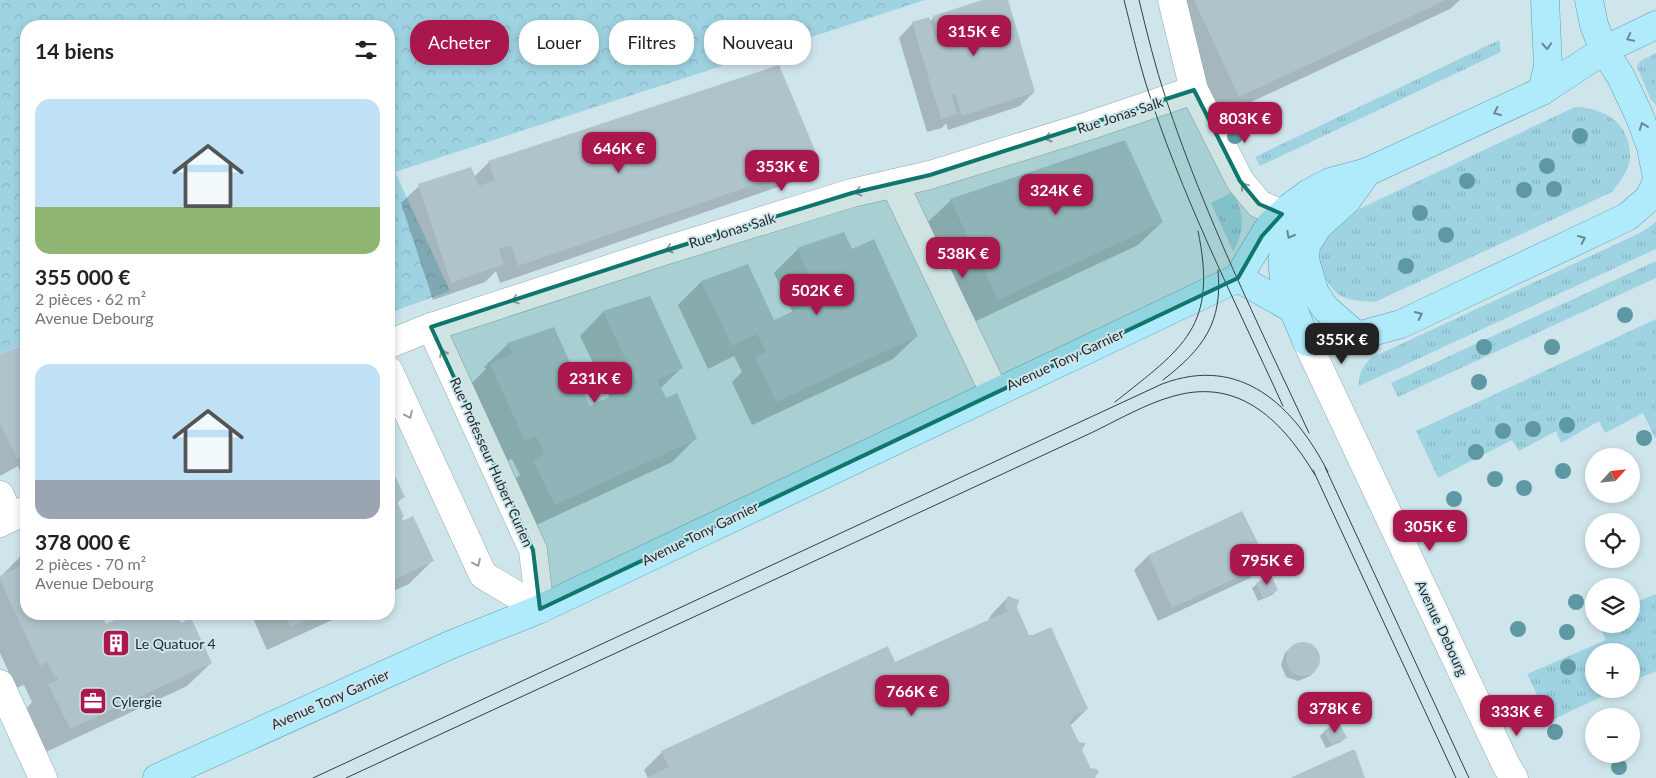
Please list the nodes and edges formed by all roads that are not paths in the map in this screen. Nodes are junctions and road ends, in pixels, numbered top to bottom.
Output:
1 (1172, 0) edge
2 (1545, 0) edge
3 (1589, 0) edge
4 (1656, 25) edge
5 (1604, 50) junction
6 (1194, 90) junction
7 (1542, 91) junction
8 (1367, 172) junction
9 (1656, 173) edge
10 (894, 183) junction
11 (1656, 183) edge
12 (1282, 214) junction
13 (1238, 278) junction
14 (1294, 309) junction
15 (431, 327) junction
16 (1357, 336) junction
17 (395, 342) edge
18 (1307, 342) junction
19 (395, 384) edge
20 (994, 392) junction
21 (540, 609) junction
22 (0, 684) edge
23 (43, 778) edge
24 (157, 778) edge
25 (1514, 778) edge

1 - 6 street
2 -> 7 main road
3 - 5 main road
4 -> 5 main road
5 - 7 main road
9 -> 5 main road
6 -> 10 street, Rue Jonas Salk
12 -> 6 street
7 -> 8 main road
8 - 12 main road
8 -> 14 main road
8 - 16 main road
10 -> 15 street, Rue Jonas Salk
10 - 20 street
16 -> 11 main road
12 - 13 main road
13 - 14 main road
13 - 20 main road, Avenue Tony Garnier
14 - 18 main road
15 - 17 street, Rue Jonas Salk
21 -> 15 street, Rue Professeur Hubert Curien
16 - 18 main road
18 - 25 street, Avenue Debourg
19 -> 21 street
20 - 21 main road, Avenue Tony Garnier
21 - 24 main road, Avenue Tony Garnier
22 - 23 street

